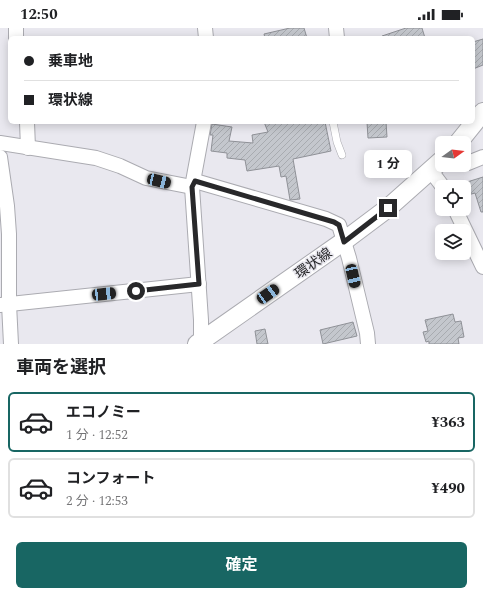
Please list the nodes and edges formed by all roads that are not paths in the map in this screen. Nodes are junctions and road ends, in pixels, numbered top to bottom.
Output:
1 (483, 112) edge
2 (475, 122) edge
3 (27, 124) edge
4 (204, 124) edge
5 (333, 124) edge
6 (473, 124) edge
7 (464, 136) edge
8 (0, 143) edge
9 (28, 148) junction
10 (342, 155) dead end
11 (0, 157) edge
12 (483, 158) edge
13 (471, 162) edge
14 (435, 167) edge
15 (194, 184) junction
16 (458, 216) edge
17 (344, 242) junction
18 (482, 264) edge
19 (199, 284) junction
20 (4, 305) edge
21 (200, 343) edge
22 (11, 344) edge
23 (368, 344) edge

1 - 2 street
3 - 9 street
4 - 15 street
5 - 10 lane
6 - 7 street
8 - 9 street
9 - 15 street
11 - 20 street
12 - 13 street
14 - 17 street, 環状線
15 - 17 street
15 - 19 street
16 - 18 street
17 - 21 street, 環状線
17 - 23 street
19 - 20 street
19 - 21 street
20 - 22 street

